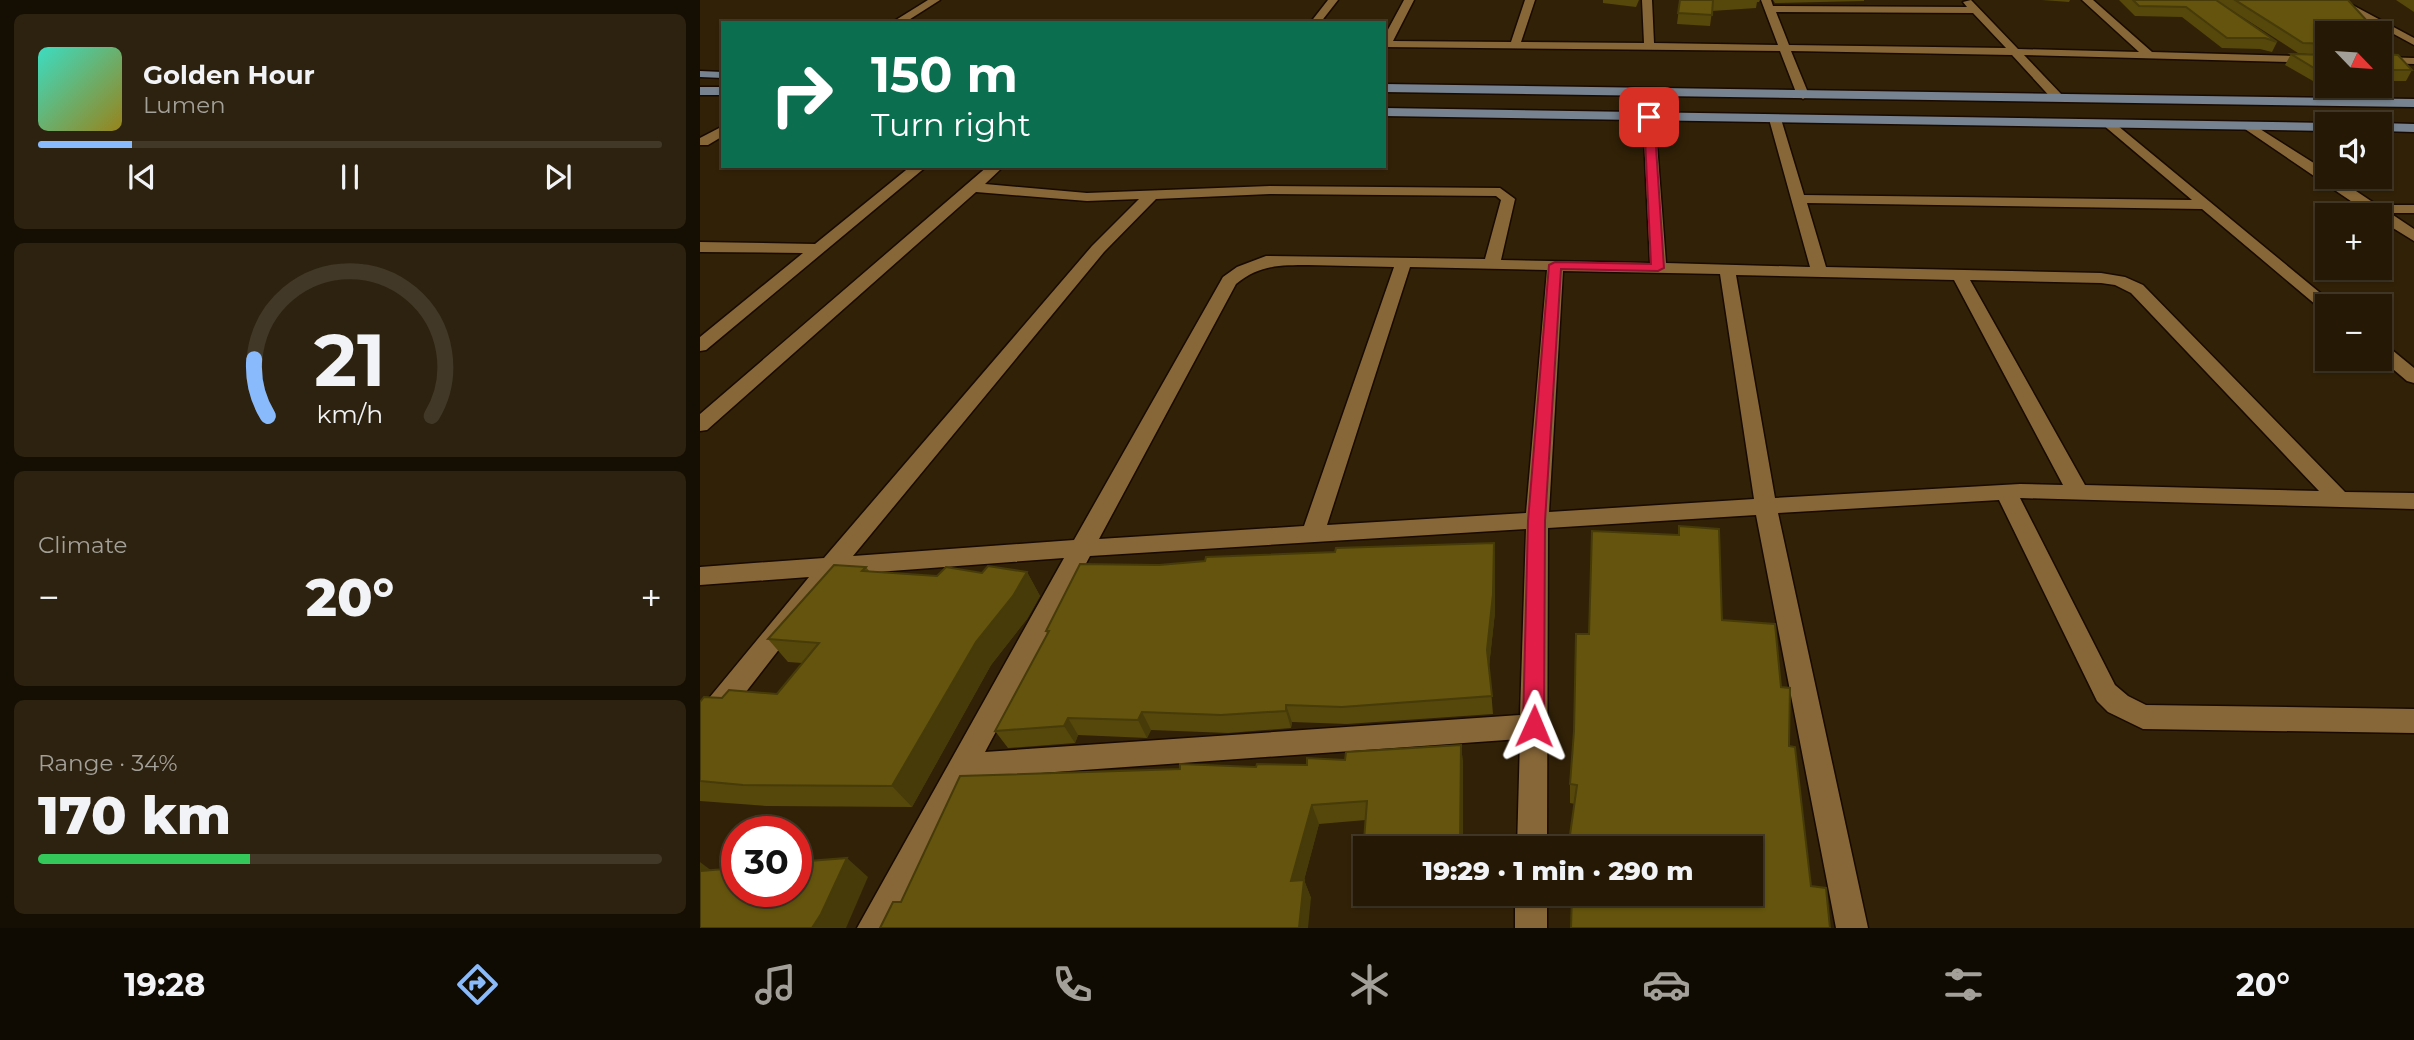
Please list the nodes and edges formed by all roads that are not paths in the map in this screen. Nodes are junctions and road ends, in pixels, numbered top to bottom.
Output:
1 (935, 0) edge
2 (1333, 0) edge
3 (1409, 0) edge
4 (1530, 0) edge
5 (1647, 0) edge
6 (1966, 0) edge
7 (2087, 0) edge
8 (2336, 0) edge
9 (1767, 4) edge
10 (1976, 10) junction
11 (899, 21) edge
12 (1317, 21) edge
13 (1386, 42) edge
14 (2414, 43) edge
15 (1386, 44) edge
16 (2272, 44) edge
17 (1515, 45) junction
18 (1649, 47) junction
19 (1785, 48) junction
20 (2013, 51) junction
21 (2148, 55) junction
22 (2294, 59) junction
23 (2315, 60) edge
24 (2392, 60) edge
25 (2414, 61) edge
26 (700, 74) edge
27 (721, 75) edge
28 (1386, 88) edge
29 (700, 91) edge
30 (721, 91) edge
31 (1803, 95) junction
32 (2058, 98) junction
33 (2414, 103) edge
34 (1386, 112) edge
35 (1649, 117) junction
36 (1775, 118) junction
37 (2108, 124) junction
38 (2249, 126) junction
39 (2315, 127) edge
40 (2392, 127) edge
41 (2414, 128) edge
42 (721, 131) edge
43 (704, 142) dead end
44 (918, 168) edge
45 (994, 168) edge
46 (970, 187) junction
47 (1152, 195) junction
48 (1798, 199) junction
49 (2363, 203) edge
50 (2203, 205) junction
51 (2392, 209) edge
52 (2414, 209) edge
53 (2392, 222) edge
54 (2414, 236) edge
55 (700, 247) edge
56 (819, 249) junction
57 (1404, 262) junction
58 (1492, 264) junction
59 (1555, 265) junction
60 (1658, 268) junction
61 (1727, 269) junction
62 (1819, 271) junction
63 (1959, 274) junction
64 (2315, 295) edge
65 (700, 346) edge
66 (2392, 359) edge
67 (2414, 377) edge
68 (700, 425) edge
69 (2006, 492) junction
70 (2078, 492) junction
71 (2339, 499) junction
72 (2414, 501) edge
73 (1766, 508) junction
74 (1537, 521) junction
75 (1312, 534) junction
76 (1083, 548) junction
77 (831, 566) junction
78 (700, 576) edge
79 (2414, 721) edge
80 (1534, 726) junction
81 (700, 729) edge
82 (965, 766) junction
83 (1532, 836) edge
84 (1531, 906) edge
85 (873, 928) edge
86 (1531, 928) edge
87 (1852, 928) edge

1 - 11 street
2 - 12 street
3 - 13 street
4 - 17 street
5 - 18 street
6 - 10 street
7 - 21 street
8 - 14 street
9 - 10 street
9 - 19 street
10 - 20 street
15 - 17 street
16 - 22 street
17 - 18 street
18 - 19 street
19 - 20 street
19 - 31 street
20 - 21 street
20 - 32 street
21 - 22 street
22 - 23 street
24 - 25 street
26 - 27 main road
28 - 31 main road
29 - 30 main road
31 - 32 main road
32 - 33 main road
34 - 35 main road
35 - 36 main road
35 - 60 street
36 - 37 main road
36 - 48 street
37 - 38 main road
37 - 50 street
38 - 39 main road
38 - 49 street
40 - 41 main road
42 - 43 street
44 - 56 street
45 - 46 street
46 - 47 street
46 - 68 street
47 - 58 street
47 - 77 street
48 - 50 street
48 - 62 street
50 - 64 street
51 - 52 street
53 - 54 street
55 - 56 street
56 - 65 street
57 - 58 street
57 - 75 street
57 - 76 street
58 - 59 street
59 - 60 street
59 - 74 street
60 - 61 street
61 - 62 street
61 - 73 street
62 - 63 street
63 - 70 street
63 - 71 street
66 - 67 street
69 - 70 street
69 - 73 street
69 - 79 street
70 - 71 street
71 - 72 street
73 - 74 street
73 - 87 street
74 - 75 street
74 - 80 street
75 - 76 street
76 - 77 street
76 - 82 street
77 - 78 street
77 - 81 street
80 - 82 street
80 - 83 street
82 - 85 street
84 - 86 street

